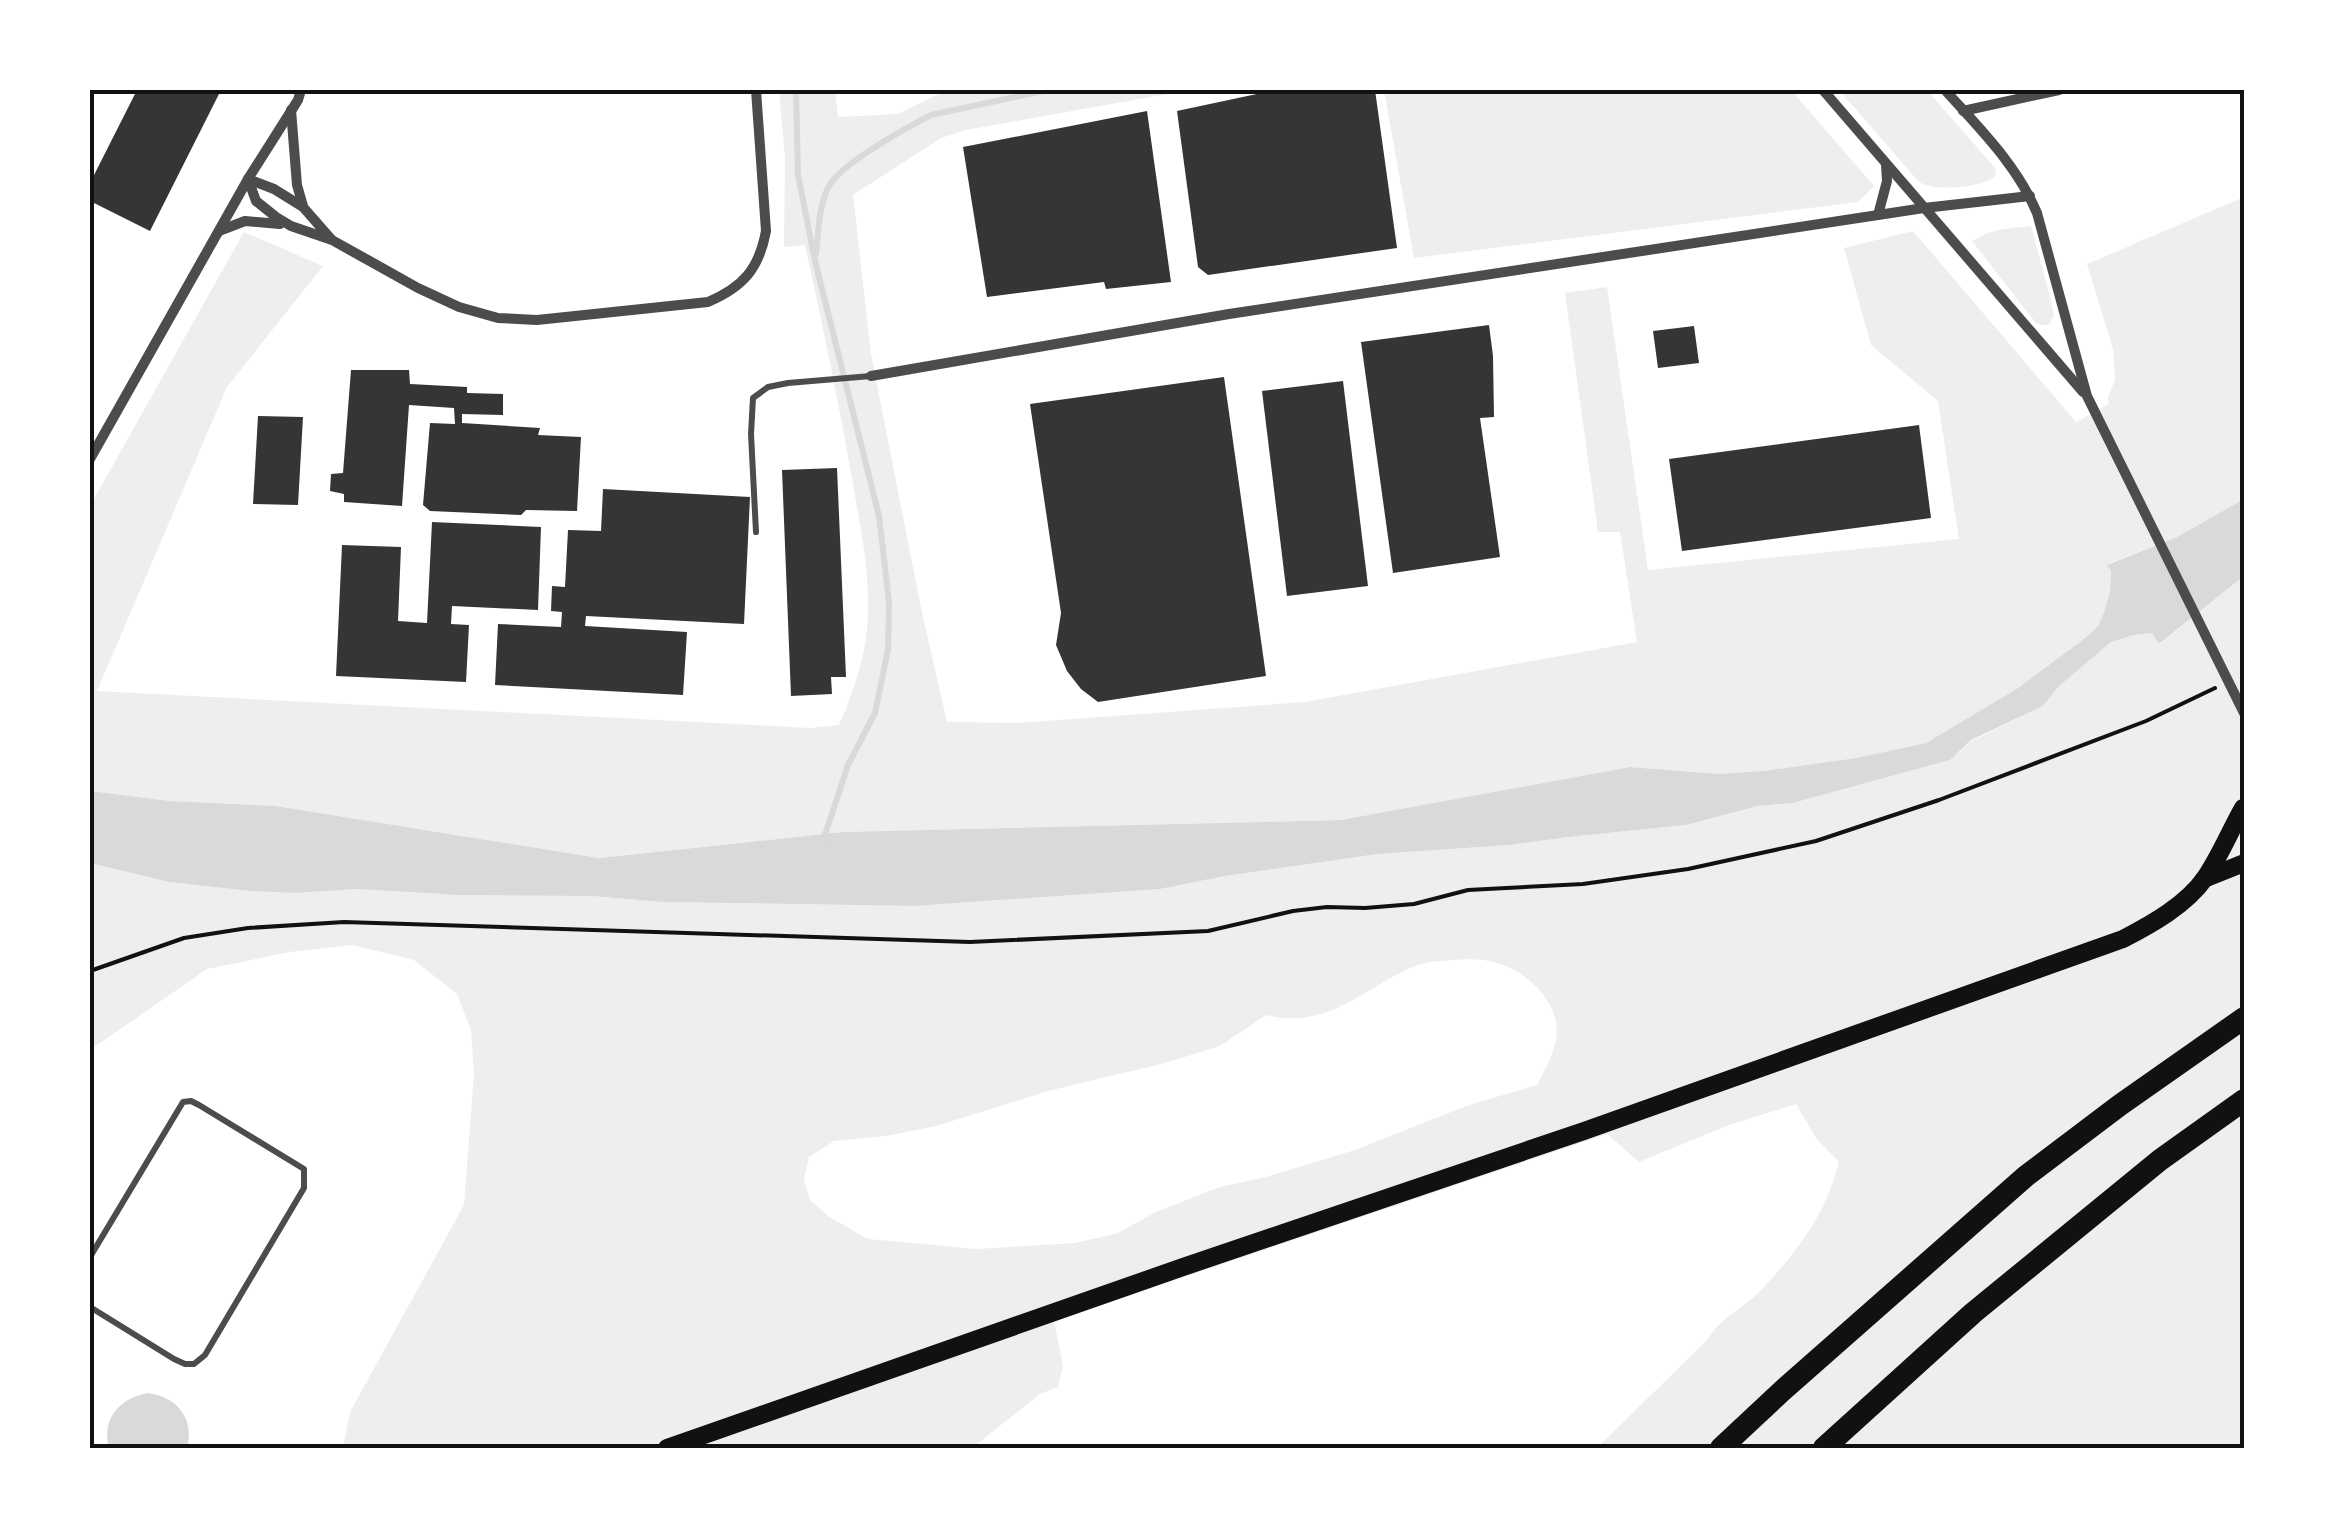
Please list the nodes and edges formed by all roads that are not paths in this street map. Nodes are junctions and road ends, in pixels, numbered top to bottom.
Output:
1 (301, 90) edge
2 (756, 90) edge
3 (1823, 90) edge
4 (1946, 90) edge
5 (2059, 90) edge
6 (291, 110) junction
7 (1963, 110) junction
8 (1886, 162) junction
9 (248, 180) junction
10 (2030, 196) junction
11 (303, 207) junction
12 (1924, 208) junction
13 (1878, 215) junction
14 (291, 226) junction
15 (218, 232) junction
16 (332, 240) junction
17 (871, 376) joint
18 (2088, 396) junction
19 (90, 459) edge
20 (756, 532) dead end
21 (2244, 713) edge
22 (2244, 798) edge
23 (2243, 810) edge
24 (2244, 863) edge
25 (2204, 879) junction
26 (2244, 1018) edge
27 (2244, 1100) edge
28 (90, 1256) edge
29 (90, 1307) edge
30 (667, 1448) edge
31 (1721, 1448) edge
32 (1824, 1448) edge

1 - 6 street
2 - 16 street
3 - 8 street
4 - 7 street
5 - 7 street
6 - 9 street
6 - 11 street
7 - 10 street
8 - 12 street
8 - 13 street
9 - 11 street
9 - 14 street
9 - 15 street
10 - 12 street
10 - 18 street
11 - 16 street
12 - 13 street
12 - 18 street
13 - 17 street
14 - 15 street
14 - 16 street
15 - 19 street
17 - 20 lane
18 - 21 street
22 - 23 main road
23 - 25 main road
24 - 25 main road
25 - 30 main road
26 - 31 highway
27 - 32 highway
28 - 29 lane

